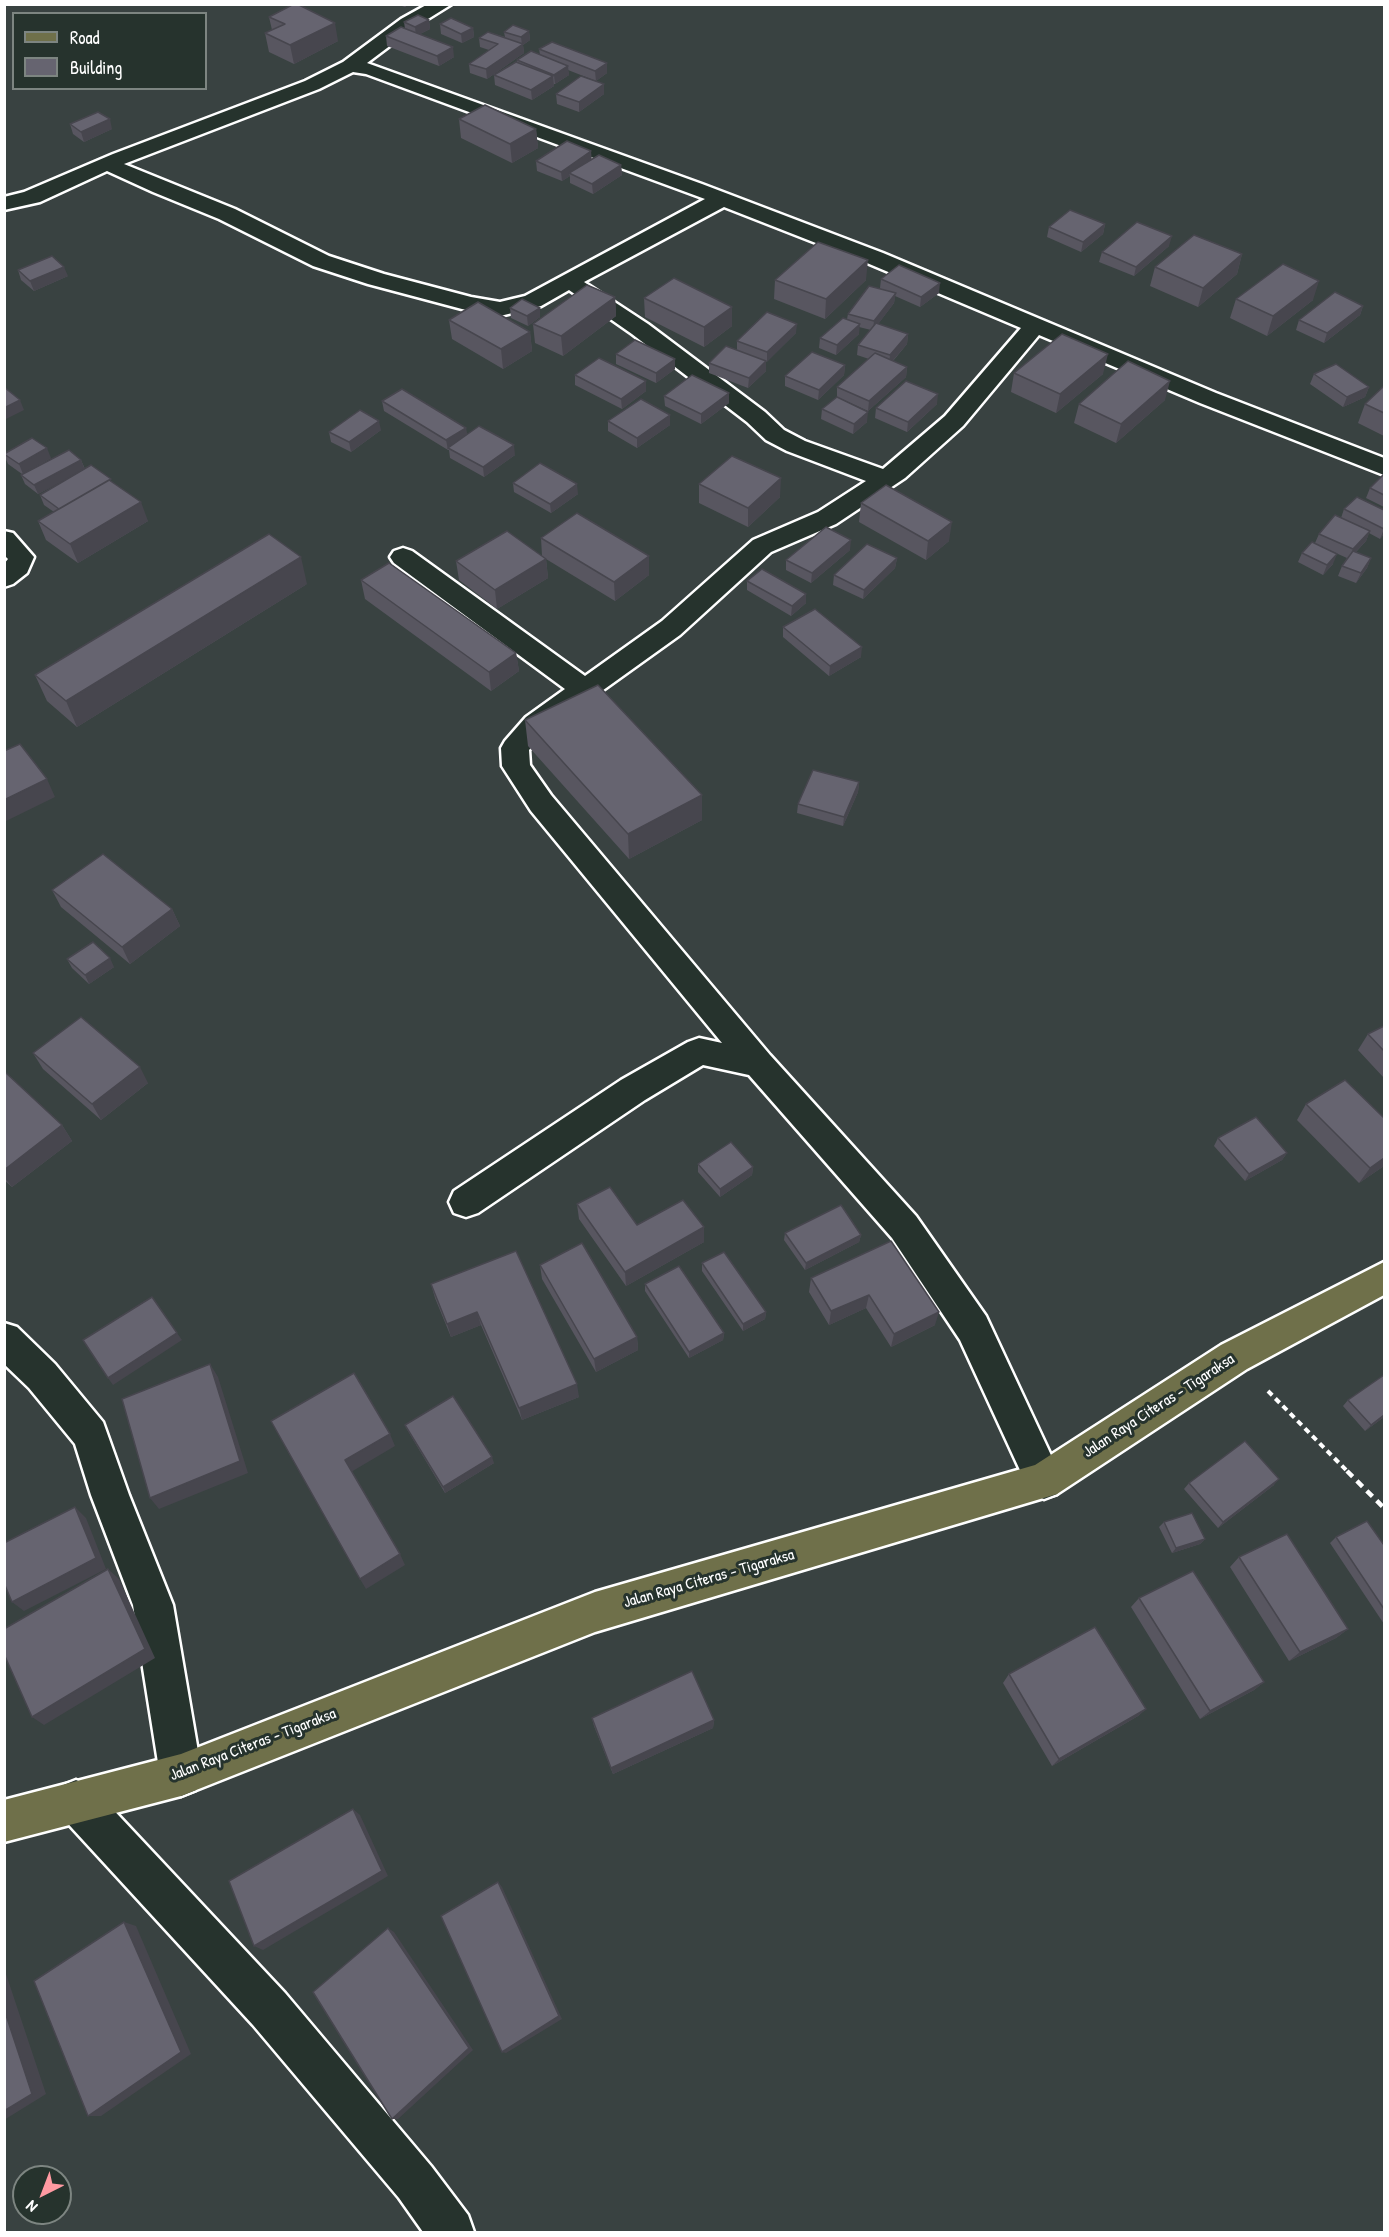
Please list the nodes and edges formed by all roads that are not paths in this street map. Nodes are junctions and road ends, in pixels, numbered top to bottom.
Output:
1 (443, 4) edge
2 (350, 66) junction
3 (108, 164) junction
4 (722, 199) junction
5 (5, 204) edge
6 (570, 282) junction
7 (1035, 325) junction
8 (1384, 467) edge
9 (885, 479) junction
10 (4, 539) edge
11 (403, 557) dead end
12 (4, 578) edge
13 (584, 689) junction
14 (759, 1064) junction
15 (466, 1202) dead end
16 (1384, 1278) edge
17 (4, 1339) edge
18 (1044, 1481) junction
19 (181, 1775) junction
20 (76, 1801) junction
21 (4, 1821) edge
22 (451, 2232) edge

1 - 2 street
2 - 3 street
2 - 4 street
3 - 5 street
3 - 6 street
4 - 6 street
4 - 7 street
6 - 9 street
7 - 8 street
7 - 9 street
9 - 13 street
10 - 12 street
11 - 13 street
13 - 14 street
14 - 15 street
14 - 18 street
16 - 18 main road, Jalan Raya Citeras - Tigaraksa
17 - 19 street
18 - 19 main road, Jalan Raya Citeras - Tigaraksa
19 - 20 main road, Jalan Raya Citeras - Tigaraksa
20 - 21 main road, Jalan Raya Citeras - Tigaraksa
20 - 22 street

